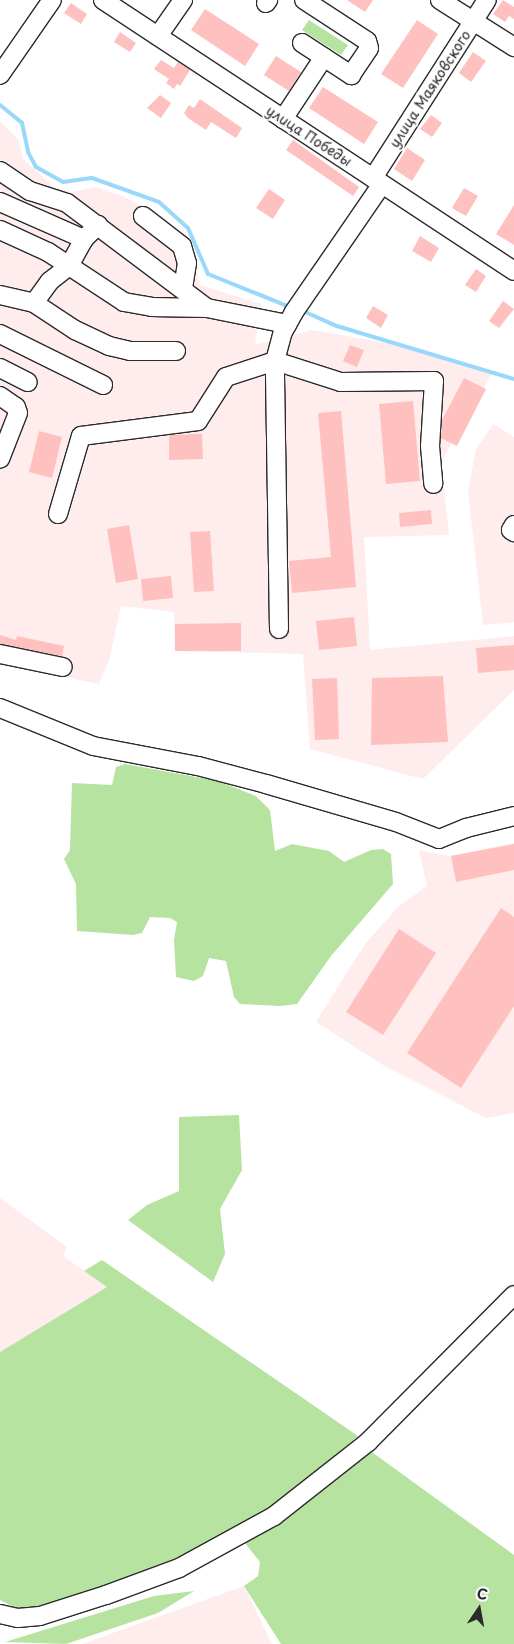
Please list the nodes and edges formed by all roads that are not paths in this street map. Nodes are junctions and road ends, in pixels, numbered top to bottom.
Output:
1 (52, 0) edge
2 (103, 0) edge
3 (183, 0) edge
4 (304, 0) edge
5 (440, 0) edge
6 (487, 0) edge
7 (474, 22) junction
8 (158, 36) junction
9 (302, 42) dead end
10 (514, 48) edge
11 (5, 55) edge
12 (324, 57) junction
13 (0, 75) edge
14 (283, 119) junction
15 (0, 171) edge
16 (377, 181) junction
17 (0, 202) edge
18 (143, 216) dead end
19 (98, 225) junction
20 (0, 230) edge
21 (84, 239) junction
22 (69, 266) junction
23 (514, 272) edge
24 (183, 287) junction
25 (0, 295) edge
26 (34, 303) junction
27 (206, 308) junction
28 (285, 328) junction
29 (0, 334) edge
30 (176, 351) dead end
31 (275, 361) junction
32 (0, 368) edge
33 (28, 382) dead end
34 (103, 385) dead end
35 (0, 396) edge
36 (0, 459) edge
37 (433, 484) dead end
38 (58, 514) dead end
39 (514, 525) edge
40 (514, 532) edge
41 (279, 629) dead end
42 (0, 654) edge
43 (63, 667) dead end
44 (0, 708) edge
45 (514, 816) edge
46 (514, 1294) edge
47 (0, 1614) edge

1 - 11 street
2 - 8 street, улица Победы
3 - 8 street
4 - 12 street
5 - 7 street
6 - 7 street, улица Маяковского
7 - 10 street
7 - 16 street, улица Маяковского
8 - 14 street, улица Победы
9 - 12 street
11 - 13 street
12 - 14 street
14 - 16 street, улица Победы
15 - 19 street
16 - 23 street, улица Победы
16 - 28 street, улица Маяковского
17 - 21 street
18 - 24 street
19 - 21 street
19 - 24 street
20 - 22 street
21 - 22 street
22 - 26 street
22 - 27 street
24 - 27 street
25 - 26 street
26 - 30 street
27 - 28 street
28 - 31 street, улица Маяковского
29 - 34 street
31 - 37 street
31 - 38 street
31 - 41 street, улица Маяковского
32 - 33 street
35 - 36 street
39 - 40 street
42 - 43 street
44 - 45 street
46 - 47 street

